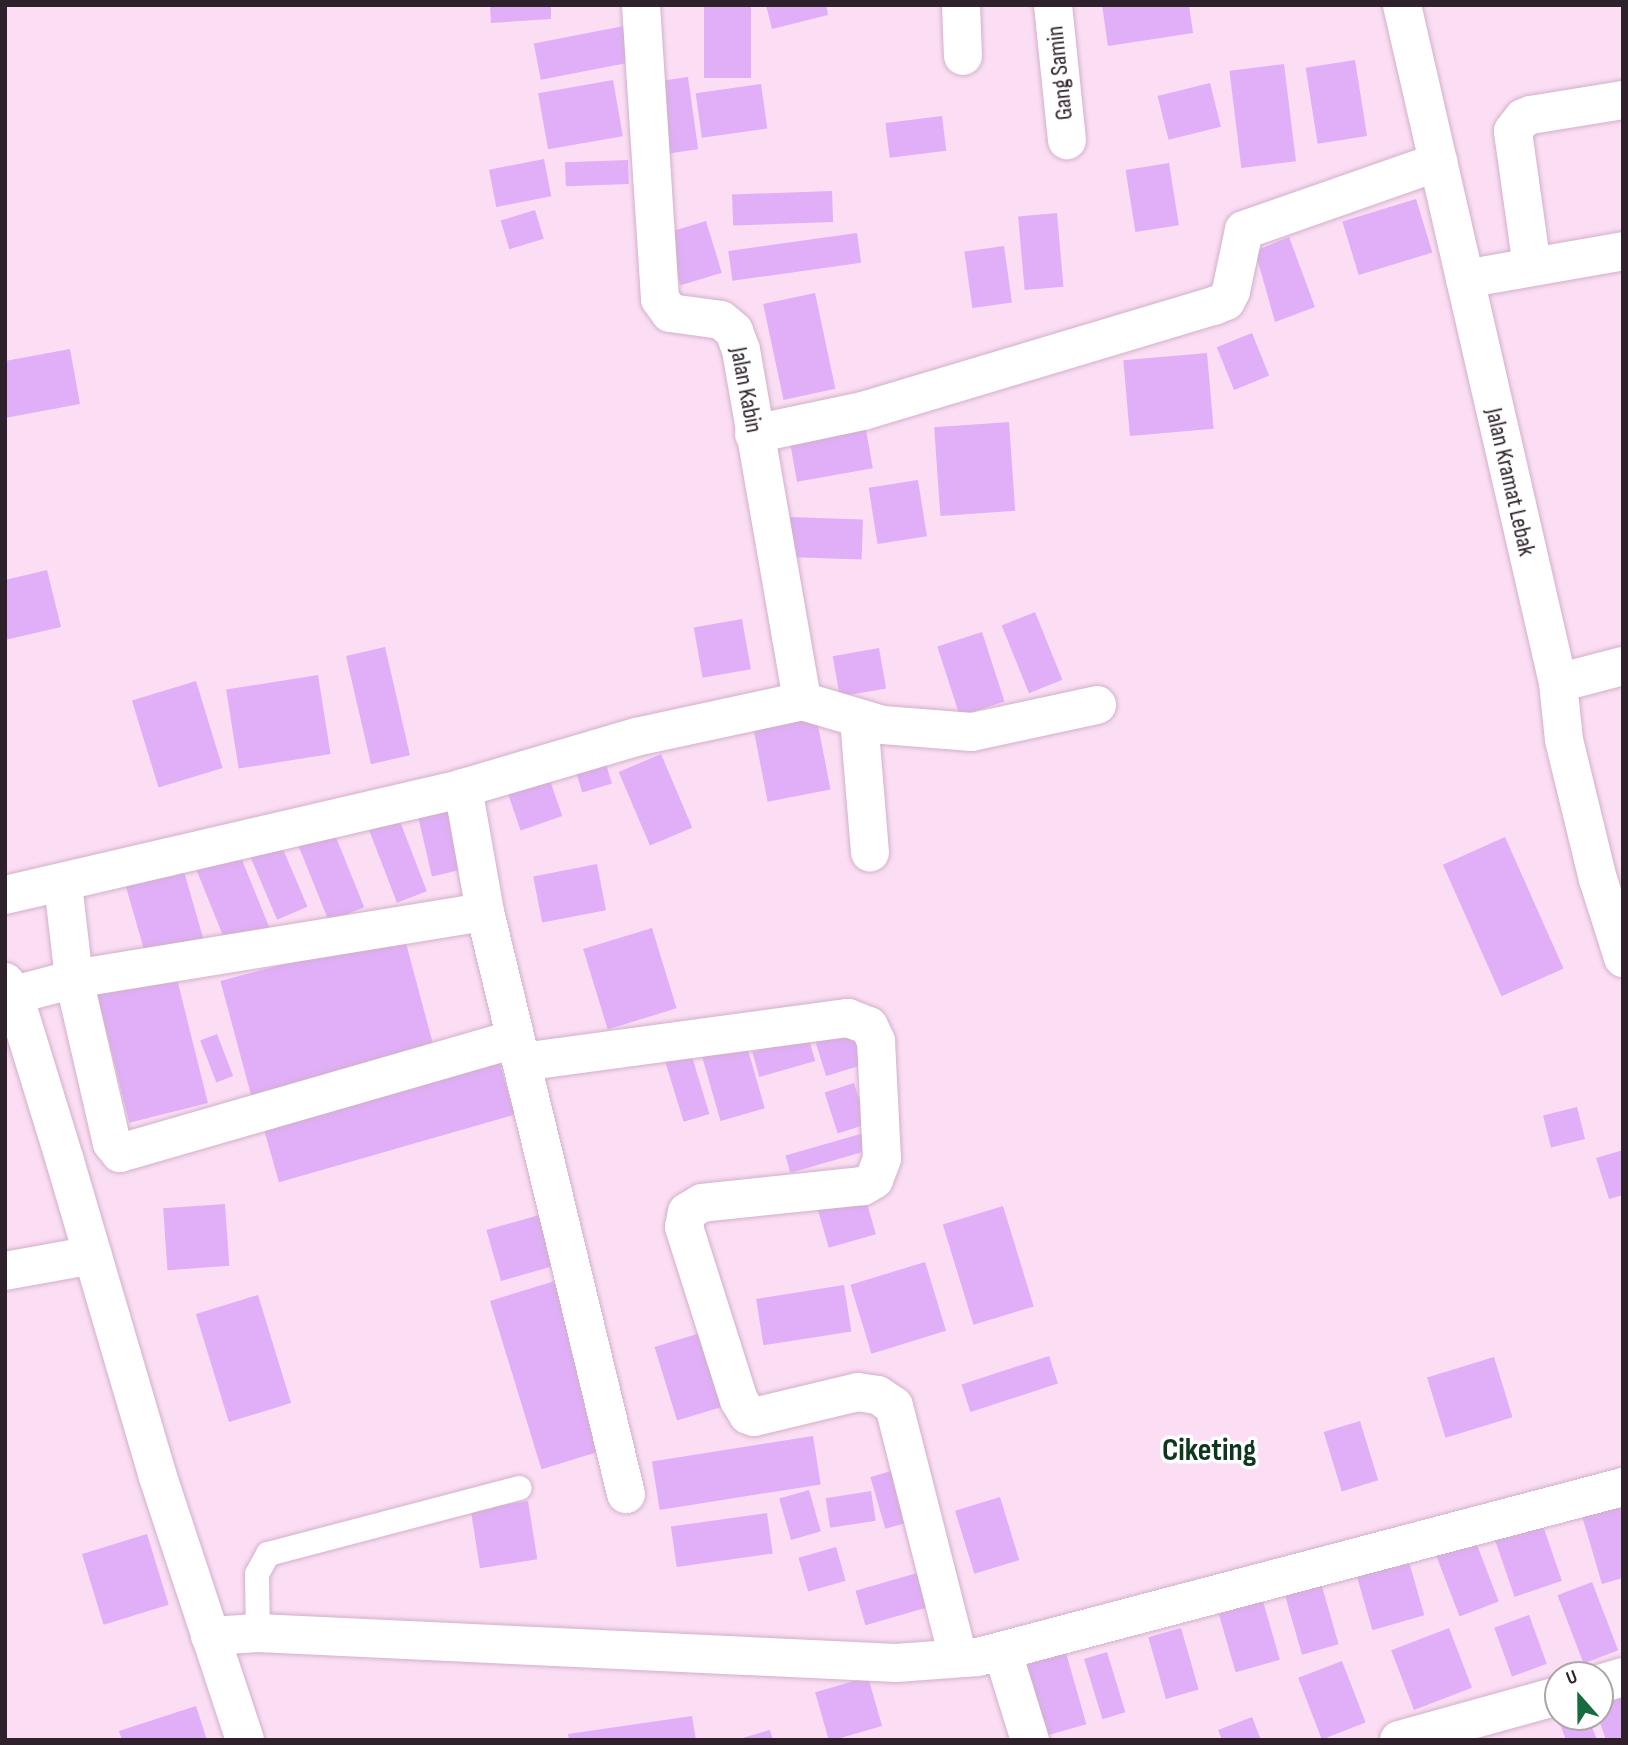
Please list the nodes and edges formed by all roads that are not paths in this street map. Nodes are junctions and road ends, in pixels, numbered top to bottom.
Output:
1 (641, 5) edge
2 (961, 5) edge
3 (1053, 5) edge
4 (1402, 5) edge
5 (963, 55) dead end
6 (1623, 100) edge
7 (1067, 141) dead end
8 (1438, 162) junction
9 (1623, 251) edge
10 (1532, 267) junction
11 (1465, 279) junction
12 (754, 434) junction
13 (1623, 666) edge
14 (1558, 683) junction
15 (802, 701) junction
16 (1097, 705) dead end
17 (859, 719) junction
18 (463, 788) junction
19 (870, 853) dead end
20 (63, 884) junction
21 (5, 895) edge
22 (485, 912) junction
23 (1623, 958) edge
24 (74, 979) junction
25 (9, 988) edge
26 (518, 1050) junction
27 (93, 1255) junction
28 (5, 1270) edge
29 (1623, 1487) edge
30 (519, 1488) dead end
31 (626, 1494) dead end
32 (258, 1633) junction
33 (211, 1636) junction
34 (1003, 1653) junction
35 (958, 1657) junction
36 (1544, 1700) edge
37 (245, 1740) edge
38 (1030, 1740) edge
39 (1399, 1740) edge

1 - 12 street, Jalan Kabin
2 - 5 street
3 - 7 street, Gang Samin
4 - 8 street, Jalan Kramat Lebak
6 - 10 street
8 - 11 street, Jalan Kramat Lebak
8 - 12 street
9 - 10 street
10 - 11 street
11 - 14 street, Jalan Kramat Lebak
12 - 15 street, Jalan Kabin
13 - 14 street
14 - 23 street, Jalan Kramat Lebak
15 - 17 street
15 - 18 street
16 - 17 street
17 - 19 street
18 - 20 street
18 - 22 street
20 - 21 street
20 - 24 street
22 - 24 street
22 - 26 street
24 - 25 street
24 - 26 street
25 - 27 street
26 - 31 street
26 - 35 street
27 - 28 street
27 - 33 street
29 - 34 street
30 - 32 lane
32 - 33 street
32 - 35 street
33 - 37 street
34 - 35 street
34 - 38 street
36 - 39 street

